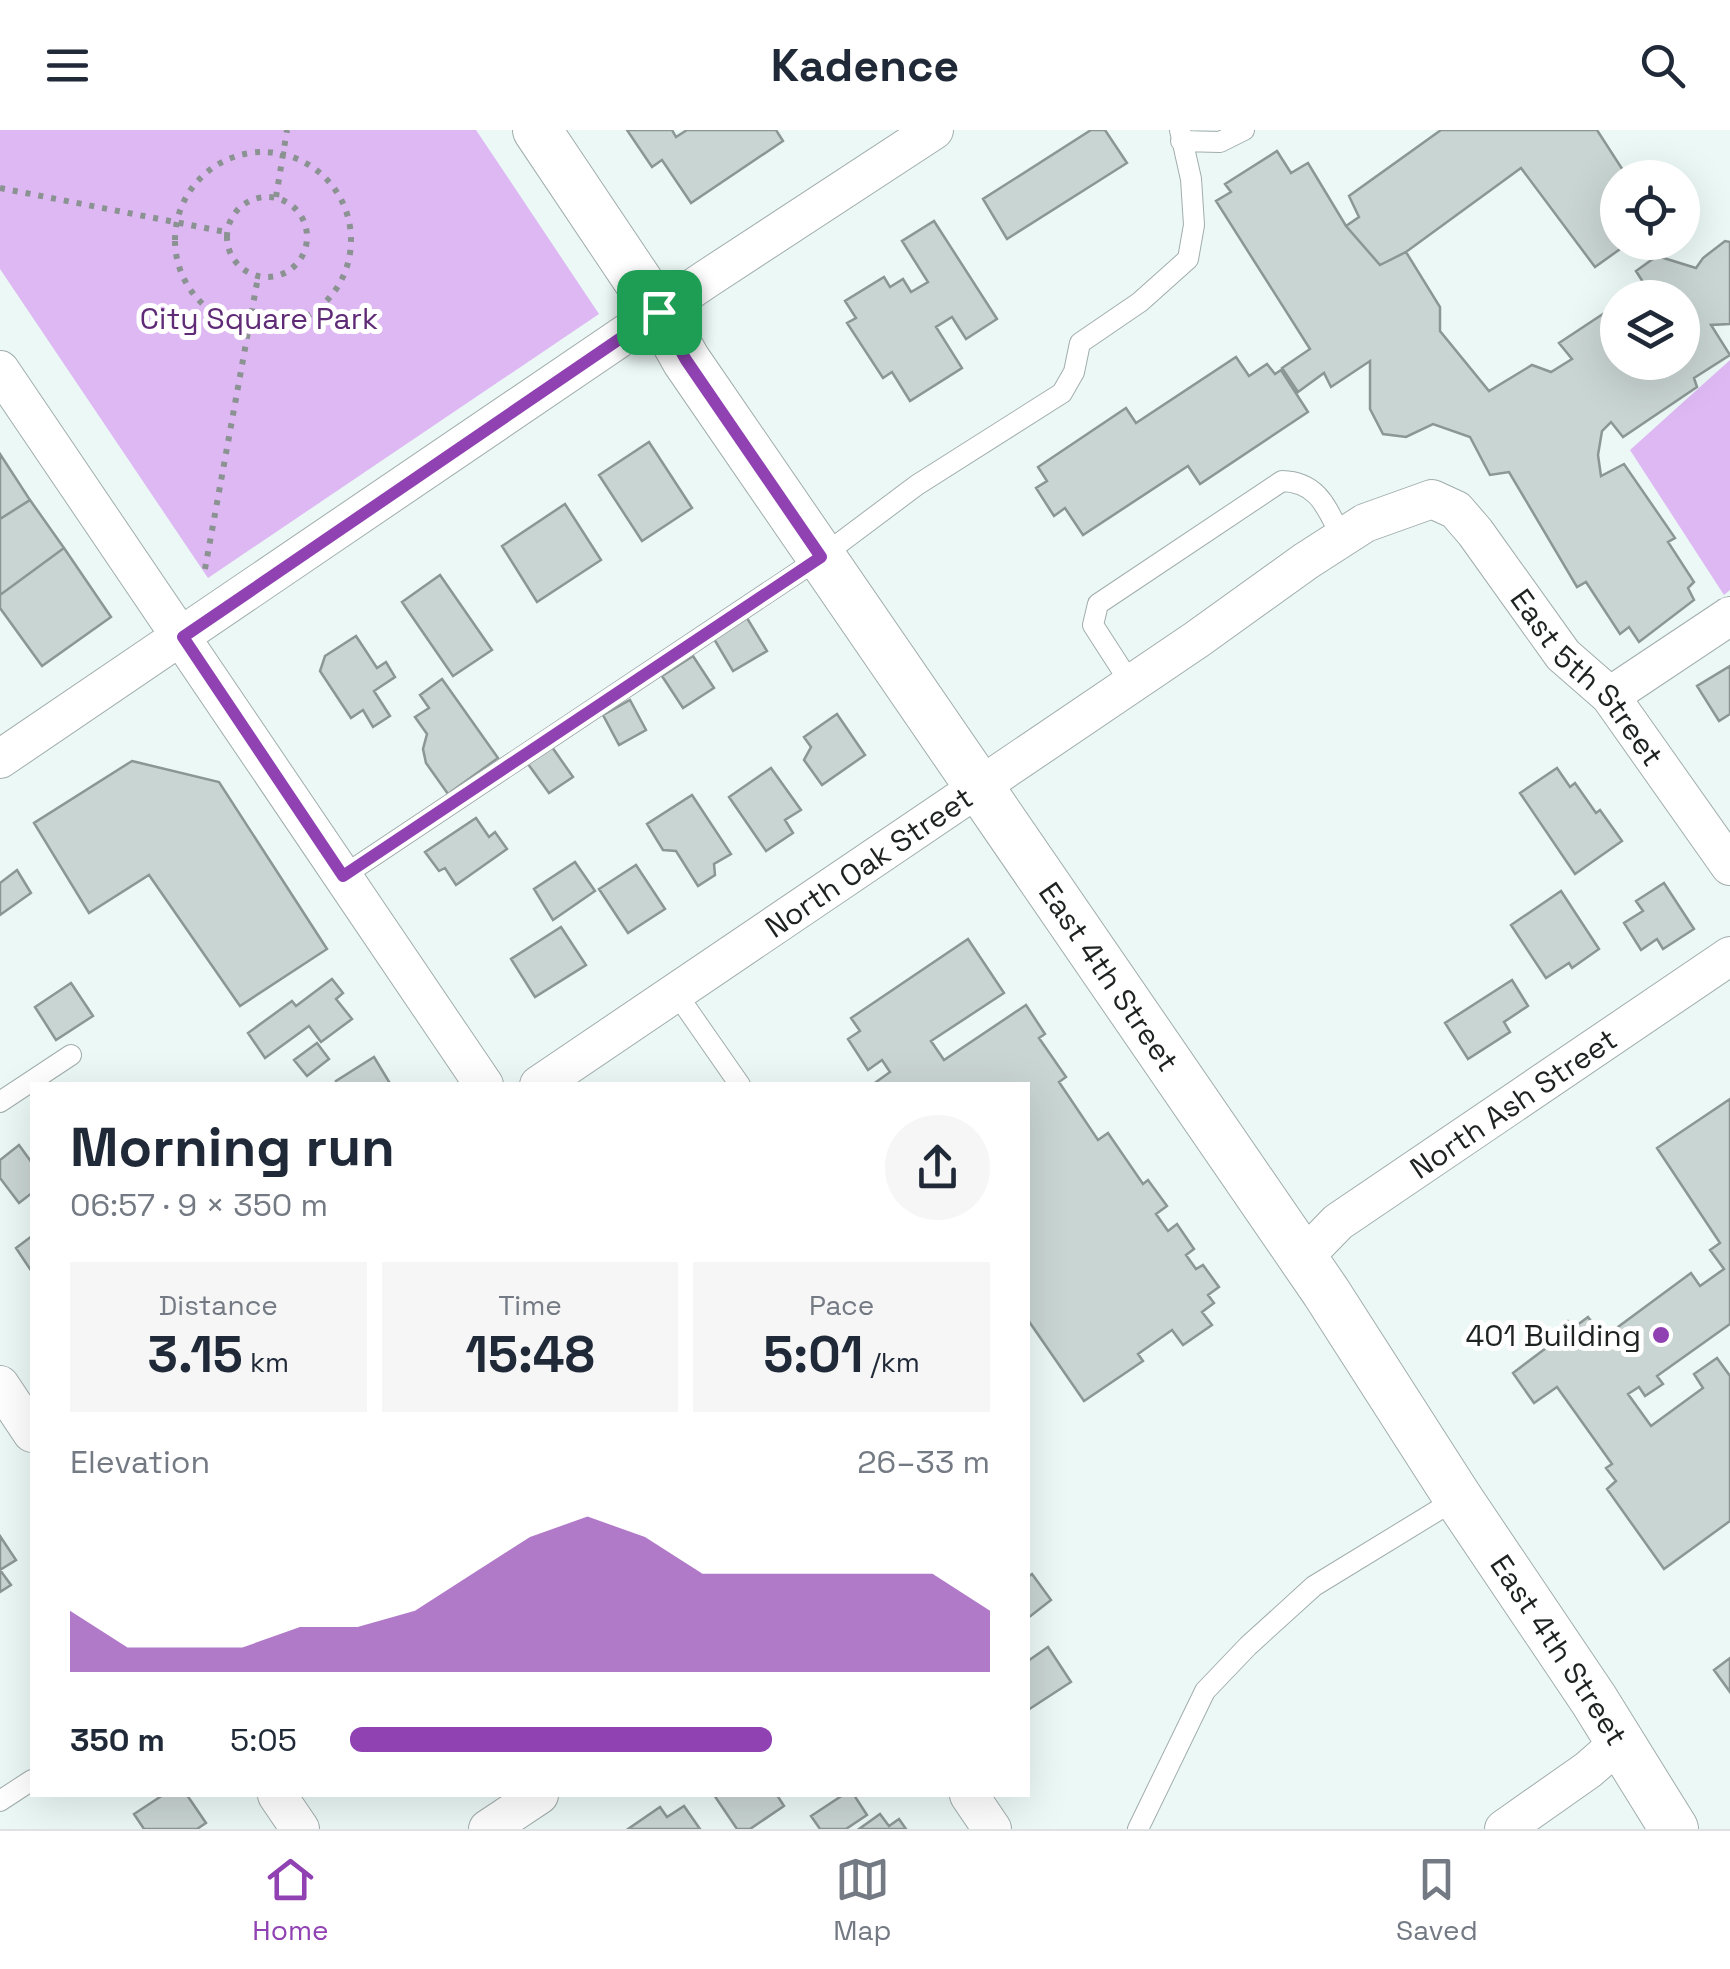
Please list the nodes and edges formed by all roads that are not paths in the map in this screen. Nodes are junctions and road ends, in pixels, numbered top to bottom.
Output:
1 (537, 130) edge
2 (934, 130) edge
3 (1244, 130) edge
4 (1180, 136) edge
5 (659, 312) junction
6 (0, 370) edge
7 (1432, 500) joint
8 (1342, 538) junction
9 (821, 557) junction
10 (1730, 616) edge
11 (183, 637) junction
12 (1130, 684) junction
13 (1610, 696) junction
14 (0, 760) edge
15 (980, 787) junction
16 (1730, 866) edge
17 (343, 876) junction
18 (1730, 956) edge
19 (676, 992) junction
20 (72, 1055) dead end
21 (30, 1082) edge
22 (31, 1082) edge
23 (482, 1082) edge
24 (543, 1082) edge
25 (738, 1082) edge
26 (0, 1102) edge
27 (1303, 1258) junction
28 (0, 1385) edge
29 (22, 1427) edge
30 (1458, 1498) junction
31 (1620, 1742) junction
32 (30, 1781) edge
33 (278, 1797) edge
34 (536, 1797) edge
35 (0, 1801) edge
36 (300, 1829) edge
37 (488, 1829) edge
38 (1138, 1829) edge
39 (1504, 1829) edge
40 (1674, 1829) edge

1 - 5 street, East 4th Street
2 - 5 street
3 - 4 lane
4 - 9 lane
5 - 9 street, East 4th Street
5 - 11 street
6 - 11 street
7 - 8 street, North Oak Street
7 - 13 street, East 5th Street
8 - 12 street, North Oak Street
8 - 12 lane
9 - 15 street, East 4th Street
9 - 17 lane
10 - 13 street
11 - 14 street
11 - 17 street
12 - 15 street, North Oak Street
13 - 16 street, East 5th Street
15 - 19 street, North Oak Street
15 - 27 street, East 4th Street
17 - 23 street
18 - 27 street, North Ash Street
19 - 24 street, North Oak Street
19 - 25 lane
20 - 22 lane
21 - 26 lane
27 - 30 street, East 4th Street
28 - 29 street
30 - 31 street, East 4th Street
30 - 38 lane
31 - 39 street
31 - 40 street, East 4th Street
32 - 35 lane
33 - 36 street
34 - 37 street

